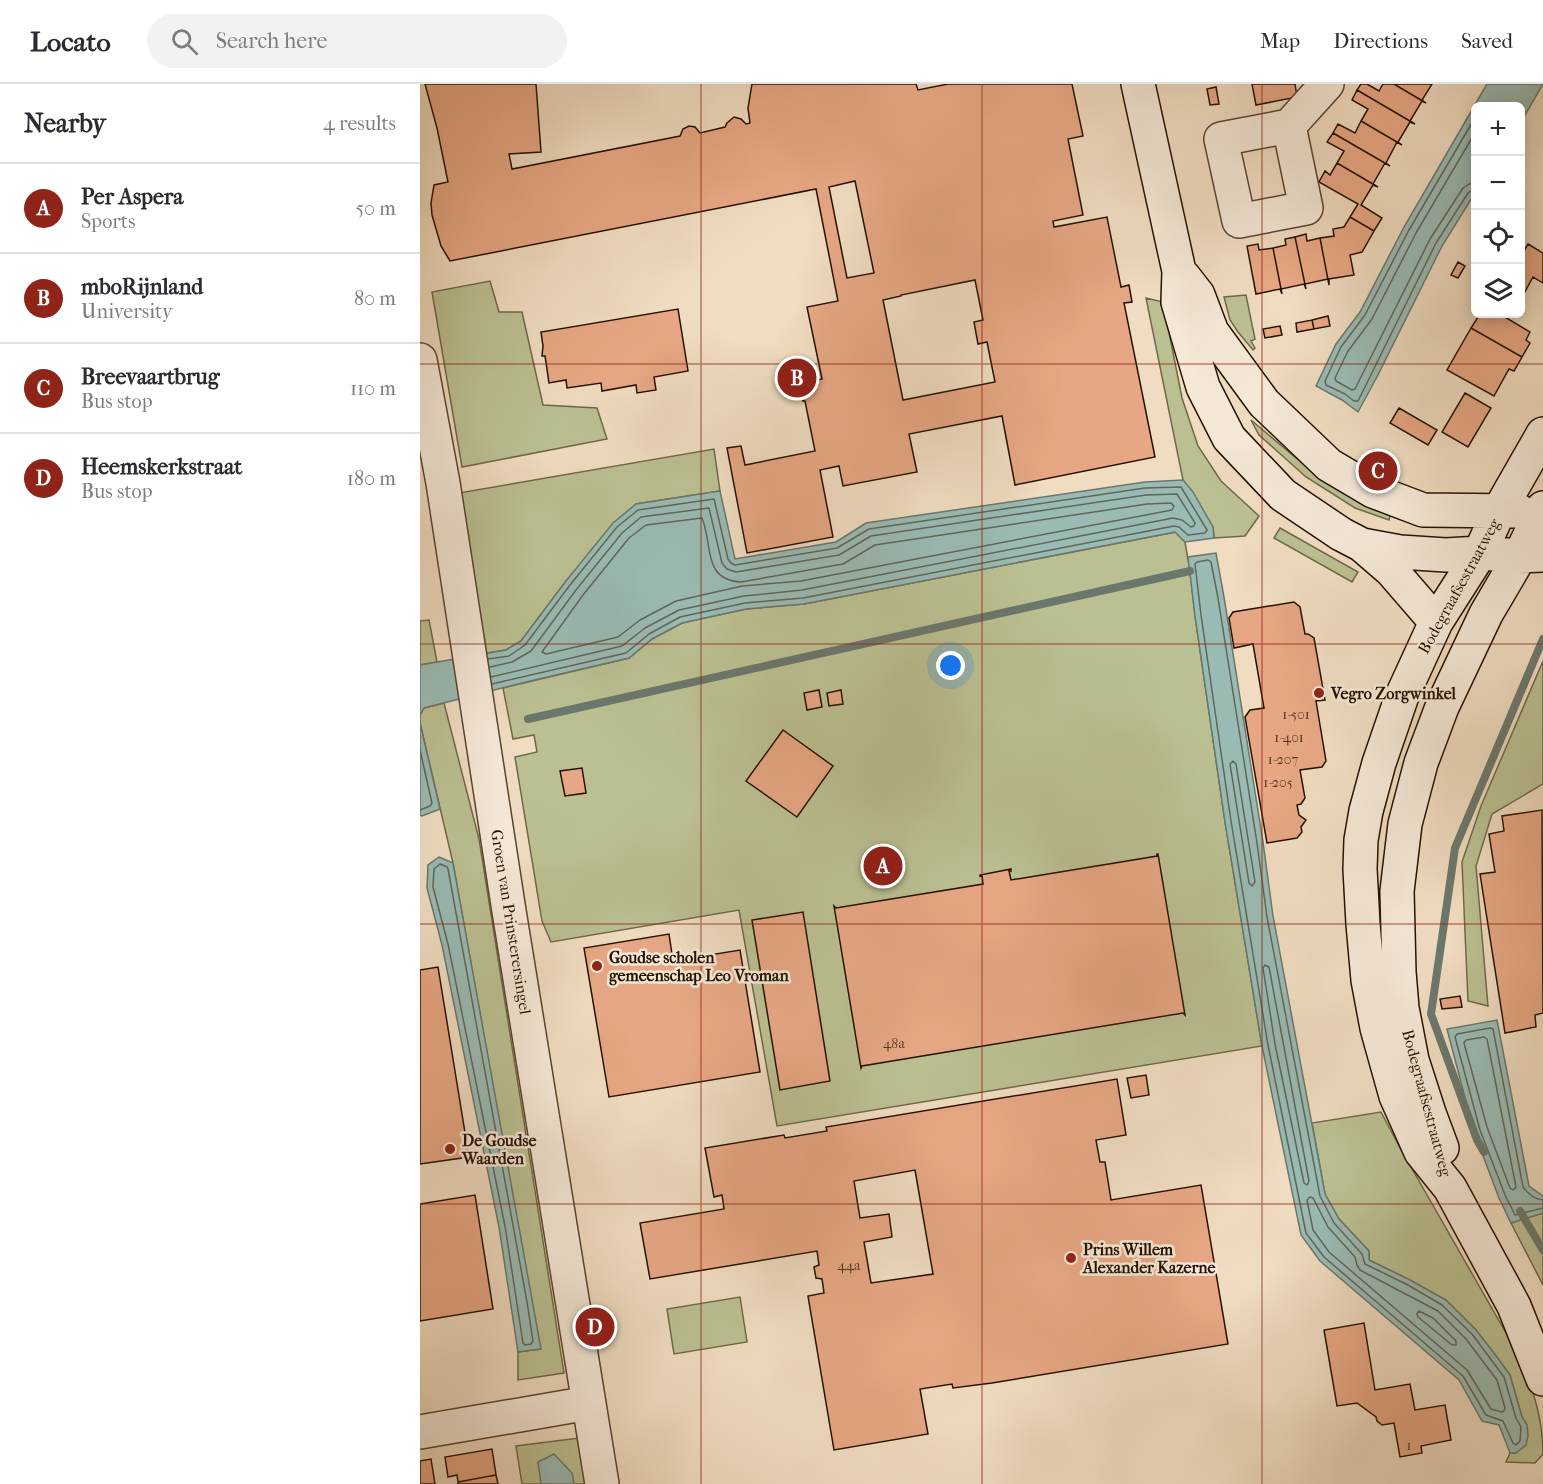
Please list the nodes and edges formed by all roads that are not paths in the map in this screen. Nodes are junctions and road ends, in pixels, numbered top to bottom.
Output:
1 (1138, 84) edge
2 (1327, 84) edge
3 (1289, 126) dead end
4 (1179, 271) junction
5 (420, 360) edge
6 (1543, 434) edge
7 (1542, 510) edge
8 (1499, 511) junction
9 (1362, 545) junction
10 (1480, 553) junction
11 (1532, 555) edge
12 (1436, 622) junction
13 (1450, 1188) junction
14 (1543, 1379) edge
15 (589, 1402) junction
16 (420, 1432) edge
17 (602, 1484) edge

1 - 4 main road
2 - 3 main road
4 - 8 main road
4 - 9 main road
5 - 15 main road, Groen van Prinsterersingel
6 - 8 main road, Bodegraafsestraatweg
7 - 8 main road
7 - 11 main road, Bodegraafsestraatweg
8 - 10 main road, Bodegraafsestraatweg
9 - 10 main road
9 - 12 main road
10 - 11 main road
10 - 12 main road, Bodegraafsestraatweg
11 - 13 main road, Bodegraafsestraatweg
12 - 13 main road, Bodegraafsestraatweg
13 - 14 main road, Bodegraafsestraatweg
15 - 16 main road
15 - 17 main road, Groen van Prinsterersingel

